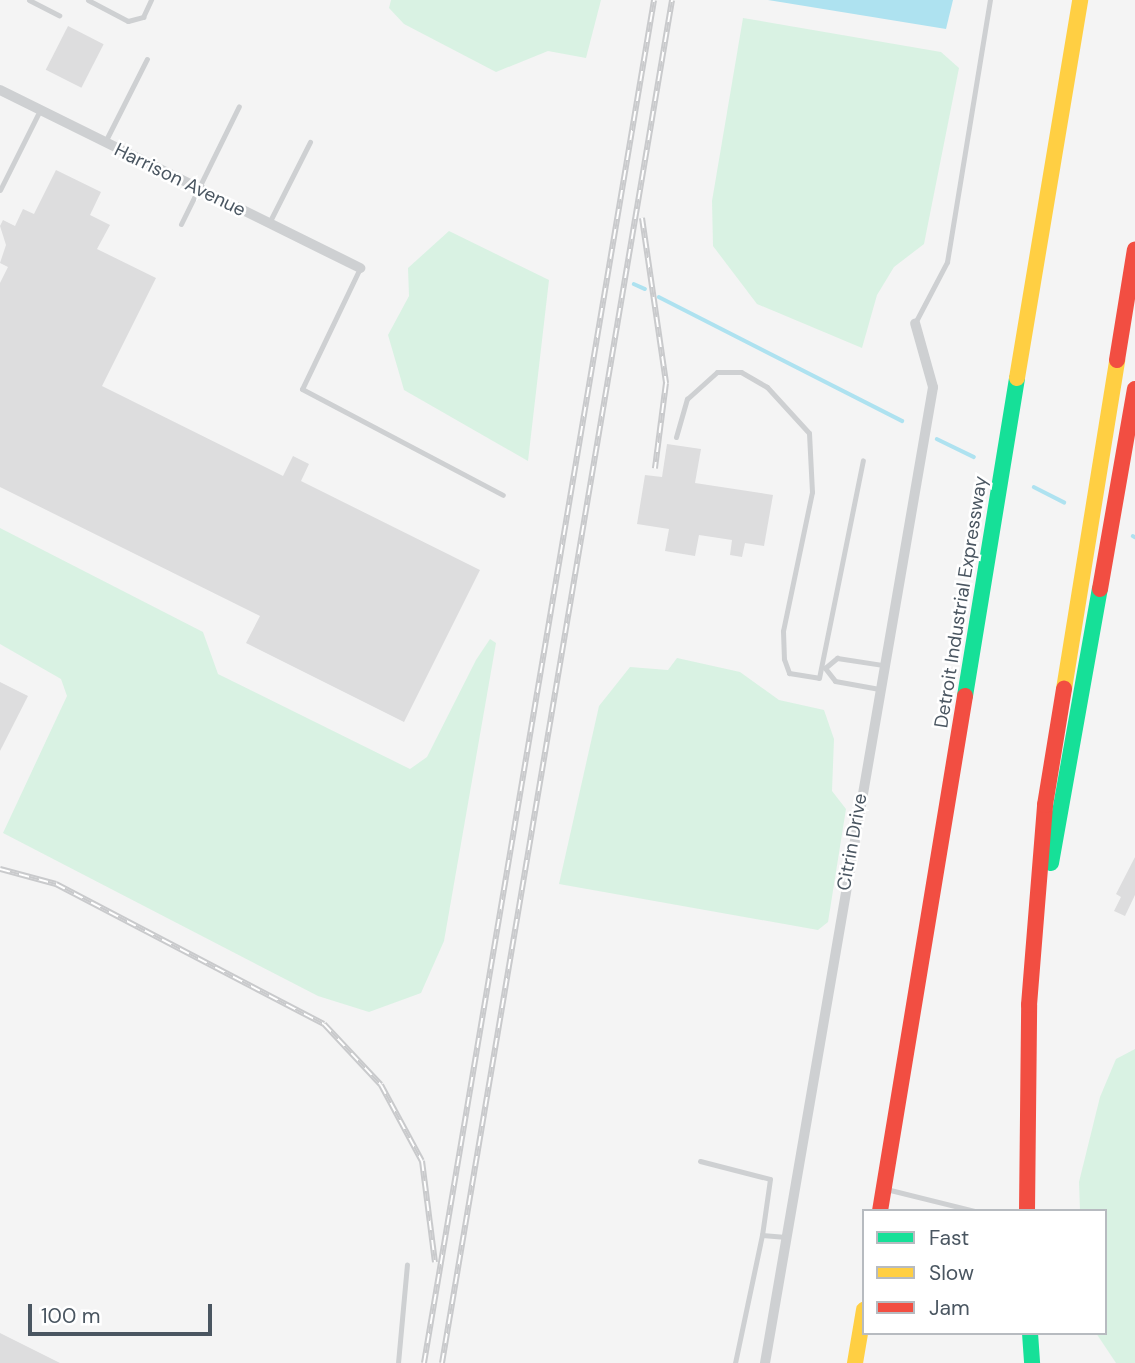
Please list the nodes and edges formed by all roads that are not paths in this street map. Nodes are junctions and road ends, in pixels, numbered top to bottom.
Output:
1 (29, 0) edge
2 (88, 0) edge
3 (151, 0) edge
4 (990, 0) edge
5 (1080, 0) edge
6 (59, 15) dead end
7 (147, 59) dead end
8 (0, 90) edge
9 (239, 106) dead end
10 (40, 110) junction
11 (105, 142) junction
12 (310, 142) dead end
13 (198, 189) junction
14 (0, 190) edge
15 (181, 224) dead end
16 (269, 224) junction
17 (1135, 249) edge
18 (360, 268) joint
19 (915, 323) joint
20 (1135, 389) edge
21 (676, 437) dead end
22 (863, 460) dead end
23 (503, 495) dead end
24 (883, 665) junction
25 (825, 668) junction
26 (879, 689) junction
27 (1029, 1005) junction
28 (700, 1161) dead end
29 (884, 1188) junction
30 (880, 1209) edge
31 (967, 1209) edge
32 (1027, 1209) edge
33 (762, 1234) junction
34 (786, 1237) junction
35 (407, 1264) dead end
36 (862, 1322) edge
37 (1030, 1335) edge
38 (398, 1363) edge
39 (735, 1363) edge
40 (765, 1363) edge
41 (855, 1363) edge
42 (1032, 1363) edge

1 - 6 lane
2 - 3 lane
4 - 19 lane
5 - 29 highway, Detroit Industrial Expressway
7 - 11 lane
8 - 10 street, Harrison Avenue
9 - 13 lane
10 - 11 street, Harrison Avenue
10 - 14 lane
11 - 13 street, Harrison Avenue
12 - 16 lane
13 - 15 lane
13 - 16 street, Harrison Avenue
16 - 18 street, Harrison Avenue
17 - 27 highway
18 - 23 lane
19 - 24 street, Citrin Drive
20 - 27 highway
21 - 25 lane
22 - 25 lane
24 - 25 lane
24 - 26 street, Citrin Drive
25 - 26 lane
26 - 34 street, Citrin Drive
27 - 32 highway
28 - 33 lane
29 - 30 highway, Detroit Industrial Expressway
29 - 31 lane
33 - 34 lane
33 - 39 lane
34 - 40 street, Citrin Drive
35 - 38 lane
36 - 41 highway
37 - 42 highway

